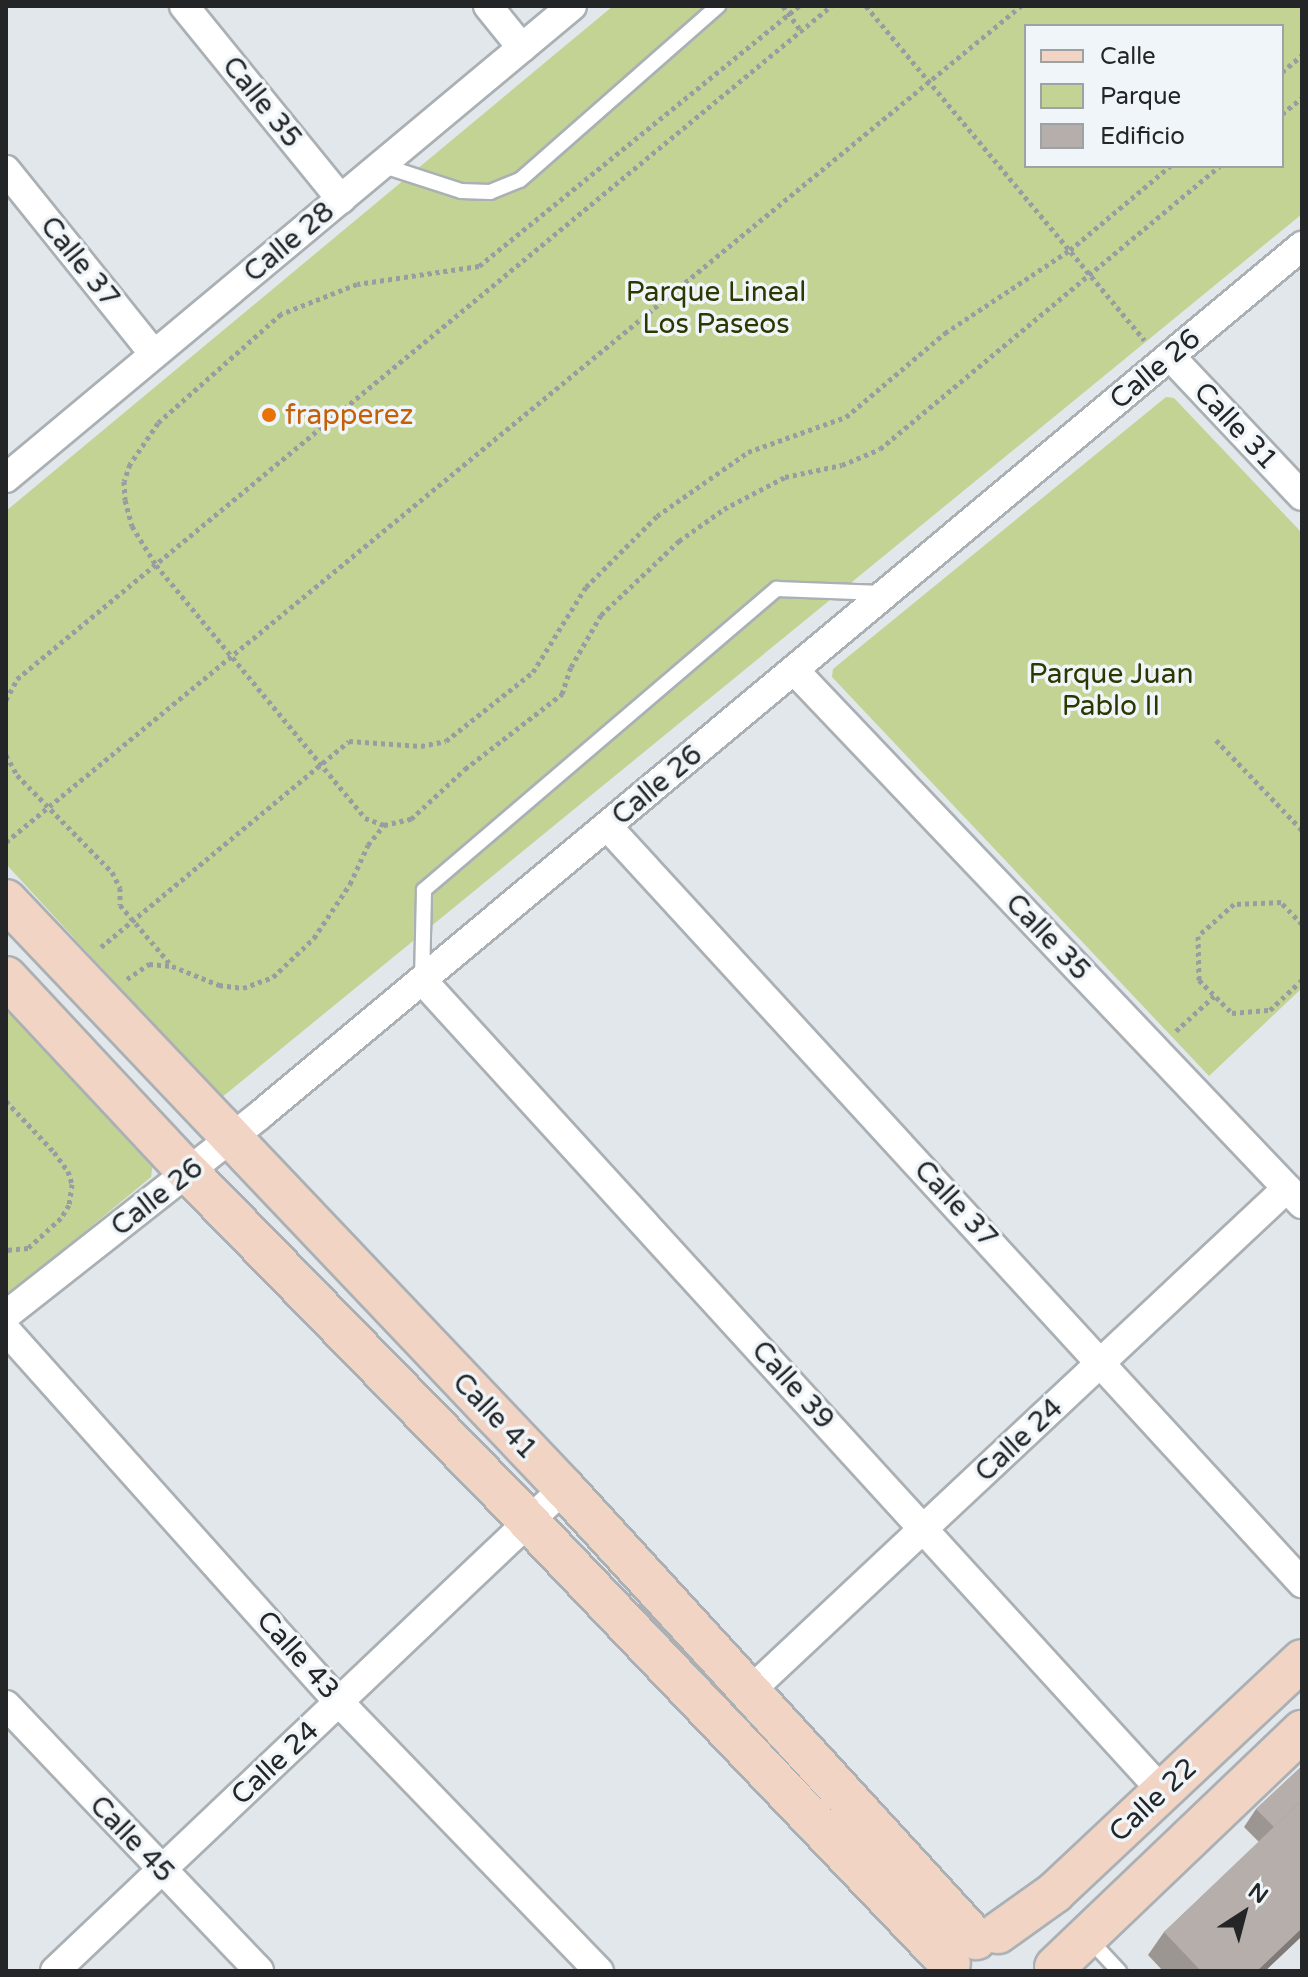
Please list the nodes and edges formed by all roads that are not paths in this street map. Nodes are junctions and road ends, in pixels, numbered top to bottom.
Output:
1 (184, 6) edge
2 (488, 6) edge
3 (572, 6) edge
4 (718, 6) edge
5 (522, 48) junction
6 (381, 165) junction
7 (6, 170) edge
8 (341, 199) junction
9 (1302, 246) edge
10 (154, 354) junction
11 (1170, 356) junction
12 (6, 478) edge
13 (1302, 496) edge
14 (886, 593) junction
15 (794, 670) junction
16 (607, 826) junction
17 (6, 900) edge
18 (6, 977) edge
19 (422, 980) junction
20 (230, 1140) junction
21 (189, 1173) junction
22 (1295, 1196) edge
23 (6, 1315) edge
24 (6, 1330) edge
25 (1102, 1363) junction
26 (564, 1488) junction
27 (529, 1522) junction
28 (924, 1529) junction
29 (1302, 1583) edge
30 (1302, 1660) edge
31 (749, 1692) junction
32 (339, 1702) junction
33 (6, 1705) edge
34 (1302, 1731) edge
35 (1162, 1791) junction
36 (162, 1870) junction
37 (1085, 1935) junction
38 (968, 1952) edge
39 (1055, 1969) edge
40 (55, 1971) edge
41 (259, 1971) edge
42 (599, 1971) edge
43 (1119, 1971) edge

1 - 8 street, Calle 35
2 - 5 street
3 - 5 street, Calle 28
4 - 6 lane
5 - 6 street, Calle 28
6 - 8 street, Calle 28
7 - 10 street, Calle 37
8 - 10 street, Calle 28
9 - 11 street, Calle 26
10 - 12 street, Calle 28
11 - 13 street, Calle 31
11 - 14 street, Calle 26
14 - 15 street, Calle 26
14 - 19 lane
15 - 16 street, Calle 26
15 - 22 street, Calle 35
16 - 19 street, Calle 26
16 - 25 street, Calle 37
17 - 20 main road, Calle 41
18 - 21 main road, Calle 41
19 - 20 street, Calle 26
19 - 28 street, Calle 39
20 - 21 street, Calle 26
20 - 26 main road, Calle 41
21 - 23 street, Calle 26
21 - 27 main road, Calle 41
22 - 25 street, Calle 24
24 - 32 street, Calle 43
25 - 28 street, Calle 24
25 - 29 street, Calle 37
26 - 27 street, Calle 24
26 - 31 main road, Calle 41
27 - 32 street, Calle 24
27 - 38 main road, Calle 41
28 - 31 street, Calle 24
28 - 35 street, Calle 39
30 - 35 main road, Calle 22
31 - 38 main road, Calle 41
32 - 36 street, Calle 24
32 - 42 street, Calle 43
33 - 36 street, Calle 45
34 - 37 main road, Calle 22
35 - 38 main road, Calle 22
36 - 40 street, Calle 24
36 - 41 street, Calle 45
37 - 39 main road, Calle 22
37 - 43 lane
38 - 39 main road

